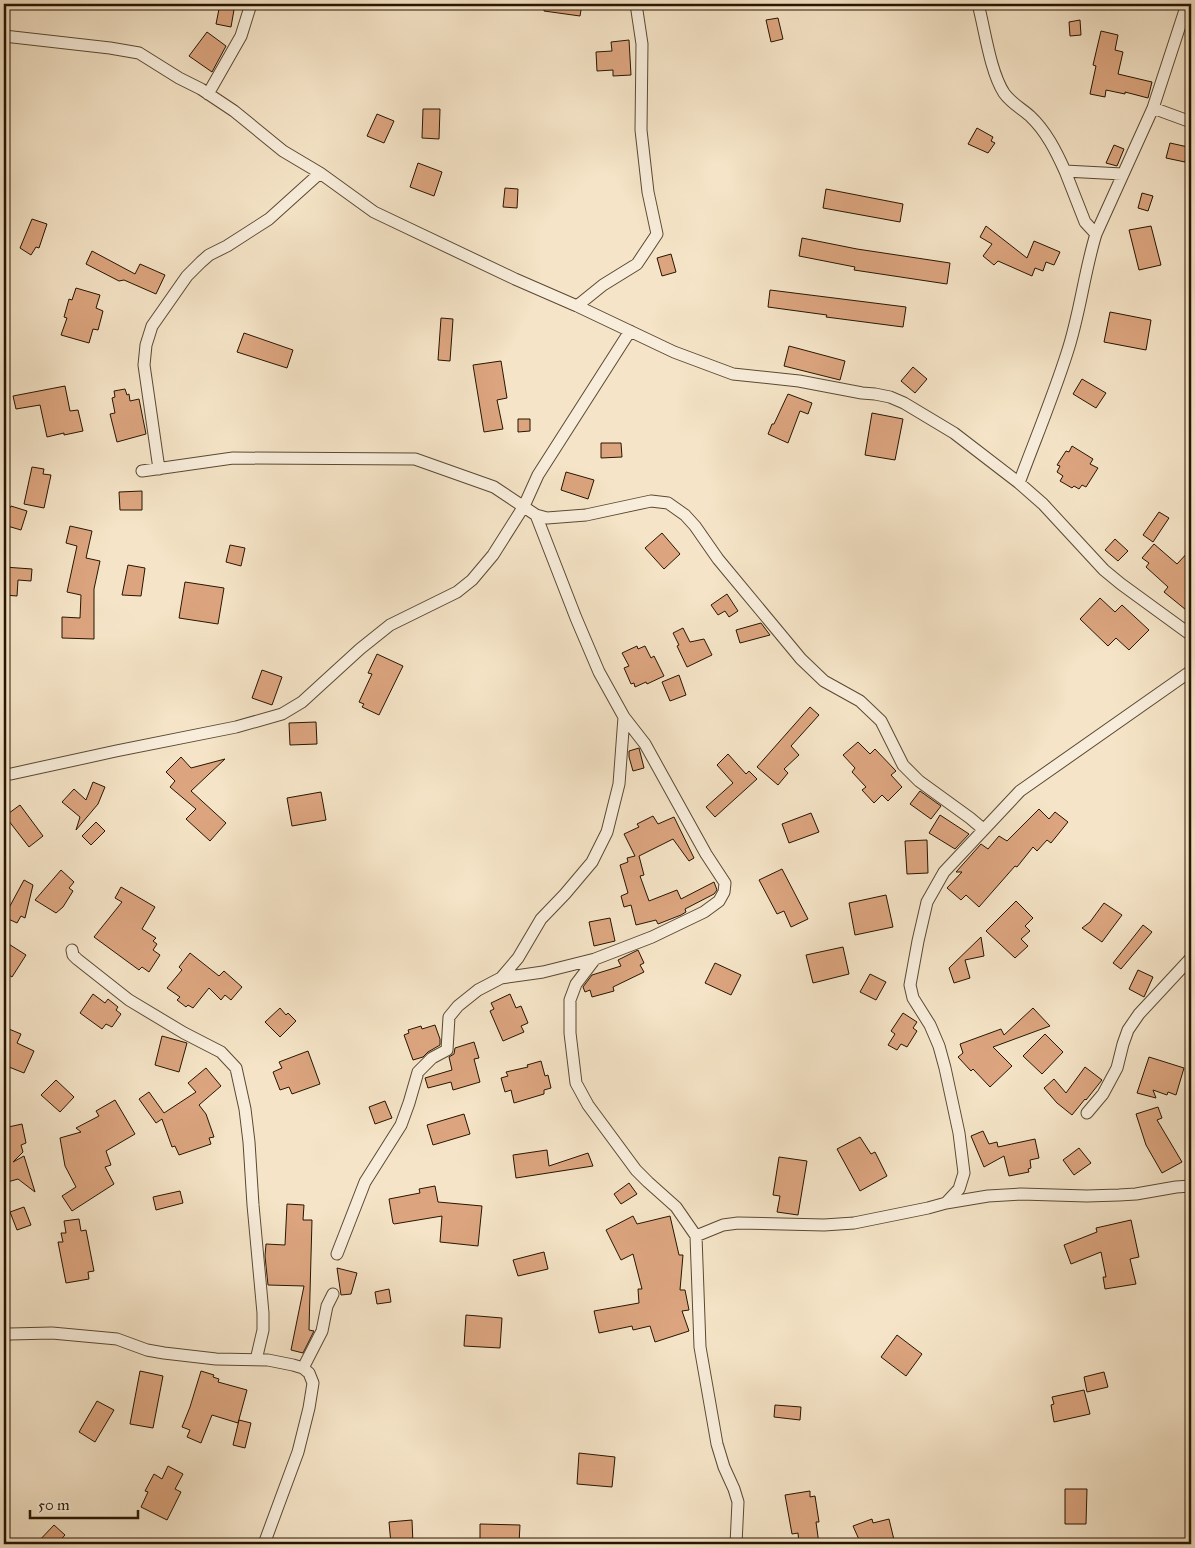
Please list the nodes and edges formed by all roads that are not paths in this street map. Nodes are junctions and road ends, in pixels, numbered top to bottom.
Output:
1 (251, 4) edge
2 (636, 4) edge
3 (978, 4) edge
4 (1187, 4) edge
5 (4, 36) edge
6 (208, 94) junction
7 (1153, 108) junction
8 (1191, 122) edge
9 (1065, 171) junction
10 (320, 173) junction
11 (1122, 174) junction
12 (1096, 234) junction
13 (577, 306) junction
14 (630, 331) junction
15 (160, 469) junction
16 (142, 472) dead end
17 (1019, 483) junction
18 (524, 506) junction
19 (536, 515) junction
20 (1191, 635) edge
21 (1191, 671) edge
22 (624, 717) junction
23 (11, 774) dead end
24 (983, 830) junction
25 (72, 950) dead end
26 (1191, 958) edge
27 (595, 959) junction
28 (501, 978) junction
29 (1087, 1113) dead end
30 (1191, 1186) edge
31 (946, 1203) junction
32 (696, 1236) junction
33 (337, 1254) dead end
34 (333, 1294) dead end
35 (4, 1336) edge
36 (256, 1360) junction
37 (303, 1368) junction
38 (264, 1544) edge
39 (736, 1544) edge

1 - 6 street
2 - 13 street
3 - 9 street
4 - 7 street
5 - 6 street
6 - 10 street
7 - 8 street
7 - 11 street
9 - 11 street
9 - 12 street
10 - 13 street
10 - 15 street
11 - 12 street
12 - 17 street
13 - 14 street
14 - 17 street
14 - 18 street
15 - 16 street
15 - 18 street
17 - 20 street
18 - 19 street
18 - 23 street
19 - 22 street
19 - 24 street
21 - 24 street
22 - 27 street
22 - 28 street
24 - 31 street
25 - 36 street
26 - 29 street
27 - 28 street
27 - 32 street
28 - 33 street
30 - 31 street
31 - 32 street
32 - 39 street
34 - 37 street
35 - 36 street
36 - 37 street
37 - 38 street

